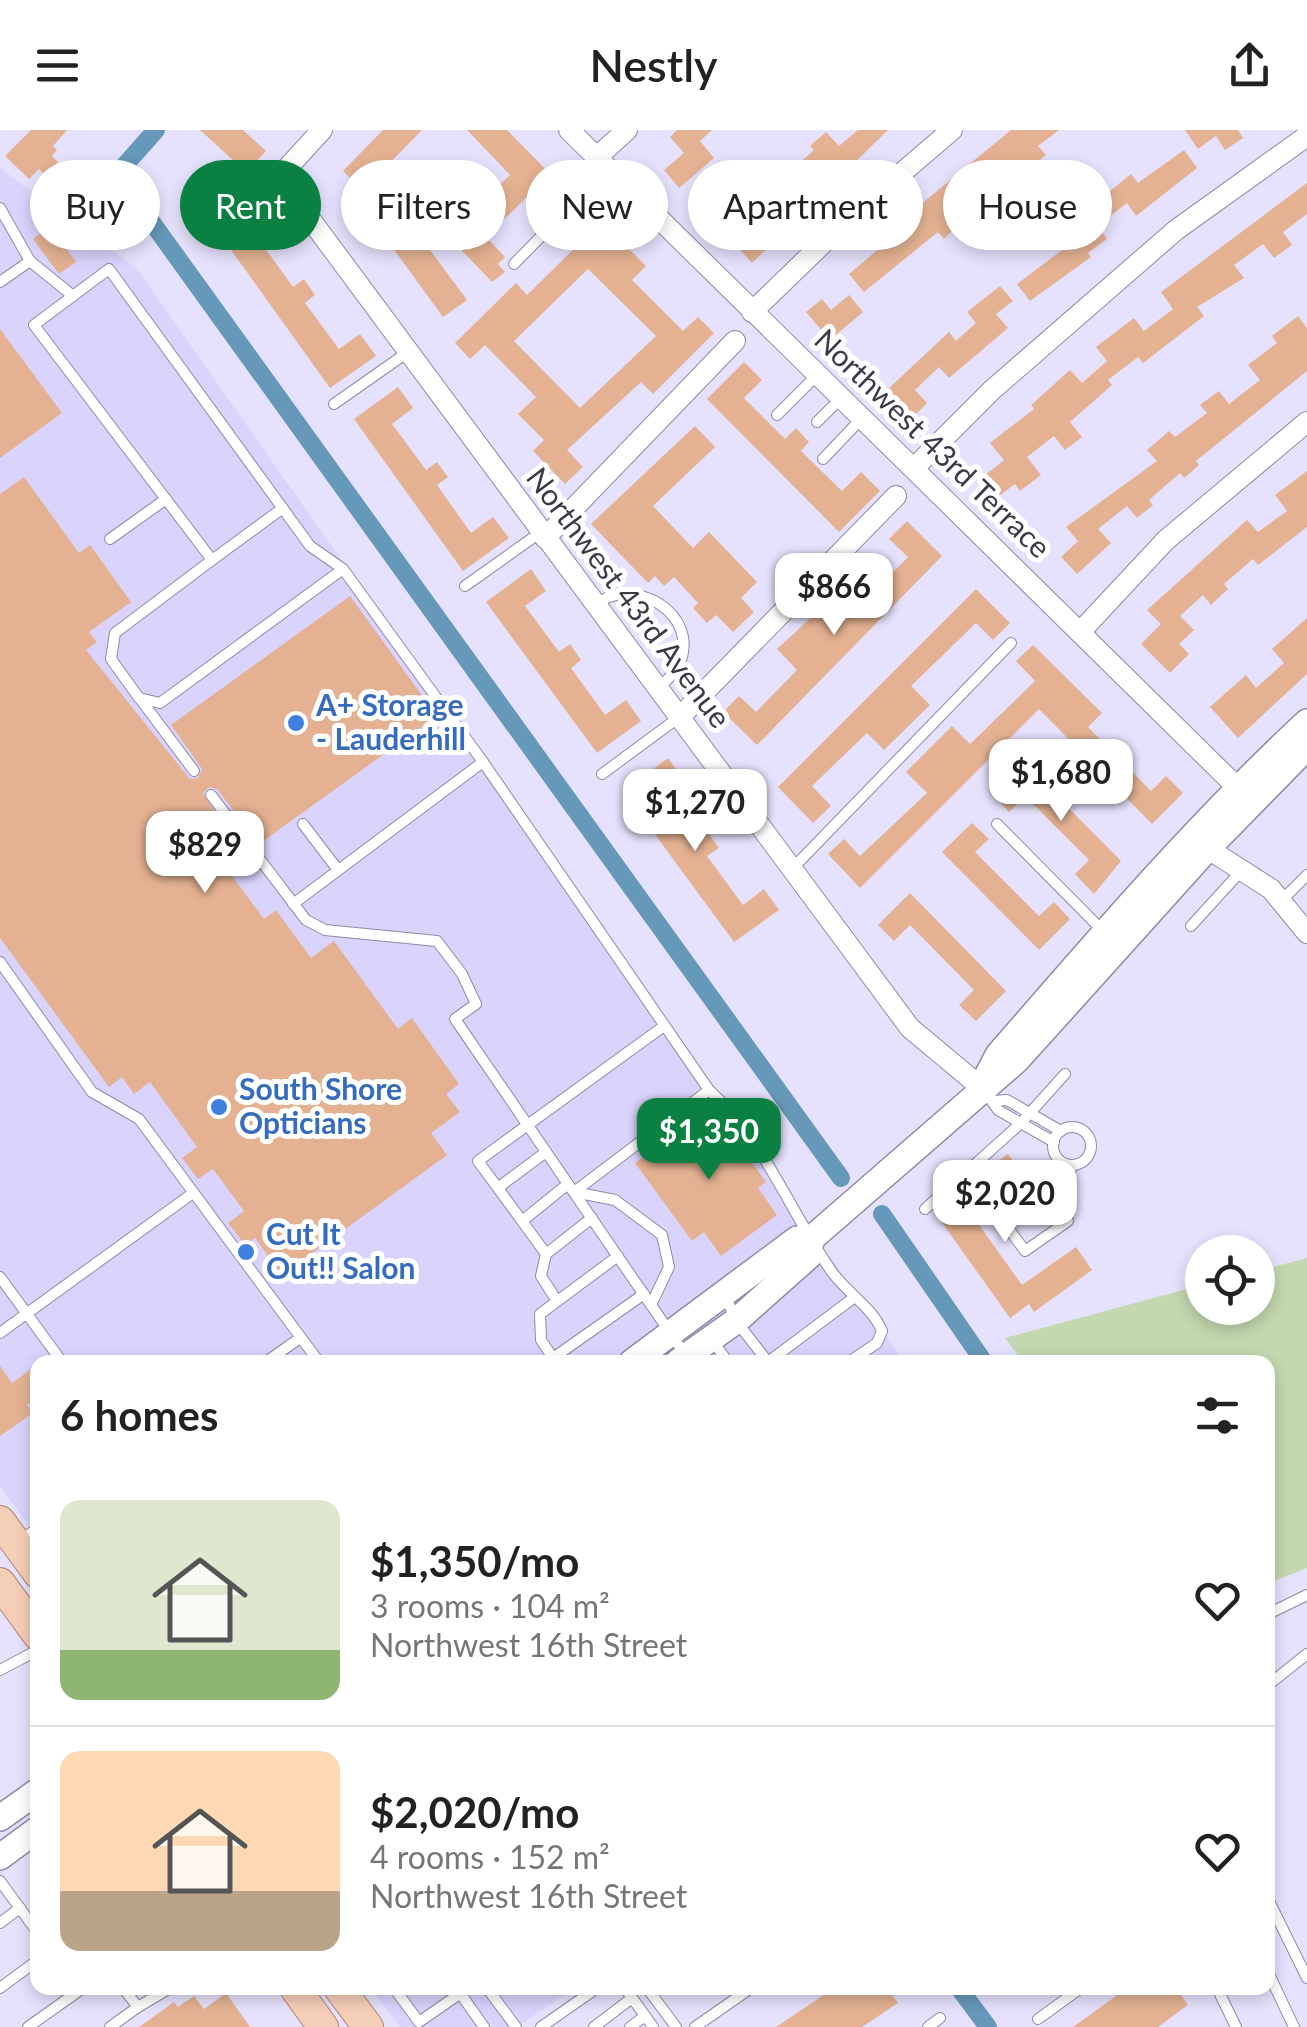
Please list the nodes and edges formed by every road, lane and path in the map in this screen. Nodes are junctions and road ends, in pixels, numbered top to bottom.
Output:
1 (322, 130) edge
2 (569, 130) edge
3 (627, 130) edge
4 (952, 130) edge
5 (1307, 136) edge
6 (295, 160) edge
7 (599, 160) edge
8 (604, 160) edge
9 (0, 208) edge
10 (668, 229) edge
11 (321, 234) edge
12 (526, 250) edge
13 (30, 260) junction
14 (514, 264) dead end
15 (0, 282) edge
16 (73, 296) junction
17 (752, 312) junction
18 (735, 342) dead end
19 (408, 352) junction
20 (817, 374) junction
21 (842, 398) junction
22 (334, 404) dead end
23 (777, 416) dead end
24 (862, 417) junction
25 (818, 422) dead end
26 (1307, 422) edge
27 (823, 459) dead end
28 (915, 467) junction
29 (896, 496) dead end
30 (166, 499) junction
31 (282, 508) junction
32 (543, 535) junction
33 (110, 539) dead end
34 (212, 560) junction
35 (343, 570) junction
36 (465, 586) dead end
37 (595, 605) junction
38 (1081, 631) junction
39 (1011, 643) dead end
40 (658, 690) junction
41 (140, 698) junction
42 (679, 718) junction
43 (1307, 722) edge
44 (1307, 747) edge
45 (482, 762) junction
46 (194, 772) dead end
47 (602, 774) dead end
48 (211, 795) dead end
49 (1244, 795) junction
50 (303, 824) dead end
51 (997, 824) dead end
52 (1199, 844) junction
53 (792, 869) junction
54 (338, 870) junction
55 (1242, 870) junction
56 (1307, 875) edge
57 (1282, 900) junction
58 (294, 904) junction
59 (1191, 926) dead end
60 (1307, 933) edge
61 (1112, 941) junction
62 (0, 962) edge
63 (664, 1026) junction
64 (1065, 1074) dead end
65 (708, 1090) junction
66 (988, 1094) junction
67 (1029, 1113) junction
68 (527, 1124) junction
69 (1020, 1124) junction
70 (1061, 1131) junction
71 (1054, 1142) junction
72 (546, 1152) junction
73 (1074, 1165) junction
74 (499, 1188) junction
75 (571, 1188) junction
76 (193, 1193) junction
77 (1054, 1201) junction
78 (925, 1209) dead end
79 (592, 1218) junction
80 (522, 1221) junction
81 (811, 1239) junction
82 (546, 1254) junction
83 (618, 1256) junction
84 (0, 1277) edge
85 (644, 1294) junction
86 (724, 1294) junction
87 (852, 1299) junction
88 (557, 1301) junction
89 (652, 1305) junction
90 (26, 1313) junction
91 (736, 1321) junction
92 (0, 1332) edge
93 (671, 1334) junction
94 (300, 1338) junction
95 (711, 1339) junction
96 (57, 1355) edge
97 (276, 1355) edge
98 (313, 1355) edge
99 (548, 1355) edge
100 (557, 1355) edge
101 (642, 1355) edge
102 (680, 1355) edge
103 (689, 1355) edge
104 (723, 1355) edge
105 (763, 1355) edge
106 (777, 1355) edge
107 (859, 1355) edge
108 (18, 1531) edge
109 (30, 1556) edge
110 (0, 1583) edge
111 (1307, 1595) edge
112 (1275, 1611) edge
113 (30, 1623) edge
114 (30, 1654) edge
115 (1307, 1654) edge
116 (0, 1670) edge
117 (1275, 1679) edge
118 (30, 1797) edge
119 (0, 1818) edge
120 (30, 1835) edge
121 (0, 1857) edge
122 (0, 1881) edge
123 (20, 1908) junction
124 (1275, 1914) edge
125 (30, 1922) edge
126 (0, 1923) edge
127 (30, 1966) edge
128 (1307, 1978) edge
129 (1275, 1987) edge
130 (0, 1988) edge
131 (73, 1995) edge
132 (128, 1995) edge
133 (159, 1995) edge
134 (300, 1995) edge
135 (345, 1995) edge
136 (399, 1995) edge
137 (457, 1995) edge
138 (467, 1995) edge
139 (492, 1995) edge
140 (586, 1995) edge
141 (630, 1995) edge
142 (652, 1995) edge
143 (741, 1995) edge
144 (1070, 1995) edge
145 (1220, 1995) edge
146 (632, 1998) junction
147 (138, 2008) junction
148 (645, 2016) junction
149 (940, 2018) dead end
150 (1038, 2018) dead end
151 (28, 2027) edge
152 (110, 2027) edge
153 (324, 2027) edge
154 (368, 2027) edge
155 (484, 2027) edge
156 (516, 2027) edge
157 (541, 2027) edge
158 (594, 2027) edge
159 (630, 2027) edge
160 (653, 2027) edge
161 (676, 2027) edge
162 (695, 2027) edge
163 (928, 2027) edge
164 (1236, 2027) edge
165 (1294, 2027) edge

1 - 6 street
2 - 7 street, Northwest 43rd Terrace
3 - 8 street
4 - 17 street
5 - 28 street
9 - 13 lane
10 - 17 street, Northwest 43rd Terrace
11 - 19 street, Northwest 43rd Avenue
12 - 14 lane
13 - 15 lane
13 - 16 lane
16 - 30 lane
16 - 31 lane
17 - 20 street, Northwest 43rd Terrace
18 - 32 street
19 - 22 lane
19 - 32 street, Northwest 43rd Avenue
20 - 21 street, Northwest 43rd Terrace
20 - 23 lane
21 - 24 street, Northwest 43rd Terrace
21 - 25 lane
24 - 27 lane
24 - 28 street, Northwest 43rd Terrace
26 - 38 street
28 - 38 street, Northwest 43rd Terrace
29 - 42 street
30 - 33 lane
30 - 34 lane
31 - 34 lane
31 - 35 lane
32 - 36 lane
32 - 37 street, Northwest 43rd Avenue
34 - 41 lane
35 - 41 lane
35 - 45 lane
37 - 40 street, Northwest 43rd Avenue
37 - 40 lane
38 - 49 street, Northwest 43rd Terrace
39 - 53 lane
40 - 42 street, Northwest 43rd Avenue
41 - 46 lane
42 - 47 lane
42 - 53 street, Northwest 43rd Avenue
43 - 49 street
44 - 49 street
45 - 54 lane
45 - 63 lane
48 - 58 lane
49 - 52 street
50 - 54 lane
51 - 61 lane
52 - 55 street
52 - 61 street
53 - 66 street, Northwest 43rd Avenue
54 - 58 lane
55 - 57 street
55 - 59 lane
56 - 57 lane
57 - 60 street
58 - 68 lane
61 - 66 street
62 - 76 lane
63 - 65 lane
63 - 68 lane
64 - 67 lane
65 - 75 lane
65 - 81 lane
66 - 67 lane
66 - 69 lane
66 - 81 street
67 - 69 lane
67 - 70 lane
68 - 72 lane
68 - 74 lane
69 - 71 lane
69 - 78 lane
70 - 71 lane
70 - 73 lane
71 - 73 lane
72 - 74 lane
72 - 75 lane
73 - 77 lane
74 - 80 lane
75 - 79 lane
75 - 80 lane
75 - 89 lane
76 - 90 lane
76 - 94 lane
77 - 77 lane
79 - 82 lane
79 - 83 lane
80 - 82 lane
81 - 86 street
81 - 87 lane
81 - 91 street
82 - 88 lane
83 - 85 lane
83 - 88 lane
84 - 90 lane
85 - 89 lane
85 - 100 lane
86 - 91 lane
86 - 93 street
87 - 106 lane
87 - 107 lane
88 - 99 lane
89 - 93 lane
90 - 92 lane
90 - 96 lane
91 - 95 street
91 - 105 lane
93 - 101 street
93 - 102 lane
94 - 97 lane
94 - 98 lane
95 - 103 street
95 - 104 lane
108 - 109 main road
110 - 113 main road
111 - 112 lane
114 - 116 lane
115 - 117 lane
118 - 119 street
120 - 121 street
122 - 123 lane
123 - 125 lane
123 - 126 lane
124 - 128 lane
127 - 130 lane
129 - 165 lane
131 - 151 lane
132 - 147 lane
133 - 147 lane
134 - 153 main road
135 - 154 main road
136 - 137 lane
138 - 155 lane
139 - 156 lane
140 - 157 lane
141 - 146 lane
142 - 161 lane
143 - 162 lane
144 - 150 lane
145 - 164 lane
146 - 148 lane
146 - 158 lane
147 - 152 lane
148 - 159 lane
148 - 160 lane
149 - 163 lane

